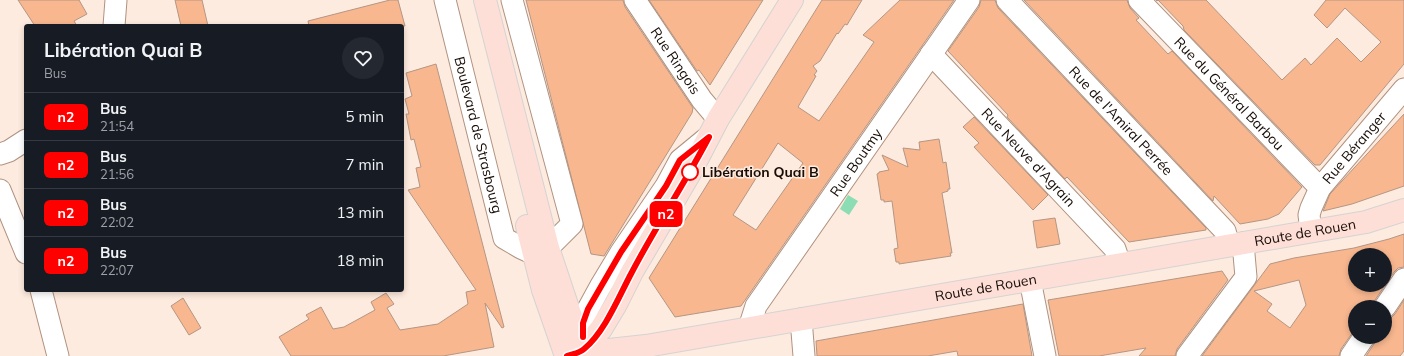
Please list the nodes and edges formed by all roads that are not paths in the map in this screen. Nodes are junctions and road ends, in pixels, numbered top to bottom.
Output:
1 (116, 0) edge
2 (445, 0) edge
3 (470, 0) edge
4 (485, 0) edge
5 (512, 0) edge
6 (635, 0) edge
7 (969, 0) edge
8 (1007, 0) edge
9 (1139, 0) edge
10 (788, 2) edge
11 (114, 24) edge
12 (931, 54) junction
13 (1404, 89) edge
14 (713, 128) junction
15 (24, 141) edge
16 (0, 154) edge
17 (1320, 188) junction
18 (0, 190) edge
19 (1404, 210) edge
20 (1312, 231) junction
21 (1236, 244) junction
22 (24, 248) edge
23 (541, 251) junction
24 (1120, 264) junction
25 (1030, 280) junction
26 (1404, 280) edge
27 (42, 292) edge
28 (1390, 300) edge
29 (801, 319) junction
30 (749, 328) junction
31 (1359, 344) edge
32 (575, 355) edge
33 (58, 356) edge
34 (804, 356) edge
35 (1045, 356) edge
36 (1187, 356) edge
37 (1351, 356) edge

1 - 11 street
2 - 23 street, Boulevard de Strasbourg
3 - 23 main road, Boulevard de Strasbourg
4 - 23 main road, Boulevard de Strasbourg
5 - 23 street
6 - 14 street, Rue Ringois
7 - 12 street, Rue Boutmy
8 - 21 street, Rue de l'Amiral Perrée
9 - 17 street, Rue du Général Barbou
10 - 14 main road
12 - 24 street, Rue Neuve d'Agrain
12 - 30 street, Rue Boutmy
13 - 17 street, Rue Béranger
14 - 32 main road
15 - 16 street
17 - 20 street, Rue Béranger
18 - 22 street
19 - 20 main road, Route de Rouen
20 - 21 main road, Route de Rouen
21 - 24 main road, Route de Rouen
21 - 36 street, Rue de l'Amiral Perrée
23 - 32 main road, Boulevard de Strasbourg
24 - 25 main road, Route de Rouen
25 - 29 main road, Route de Rouen
25 - 35 street
26 - 28 street
27 - 33 street
29 - 30 main road, Route de Rouen
29 - 34 street
30 - 32 main road, Route de Rouen
31 - 37 street

